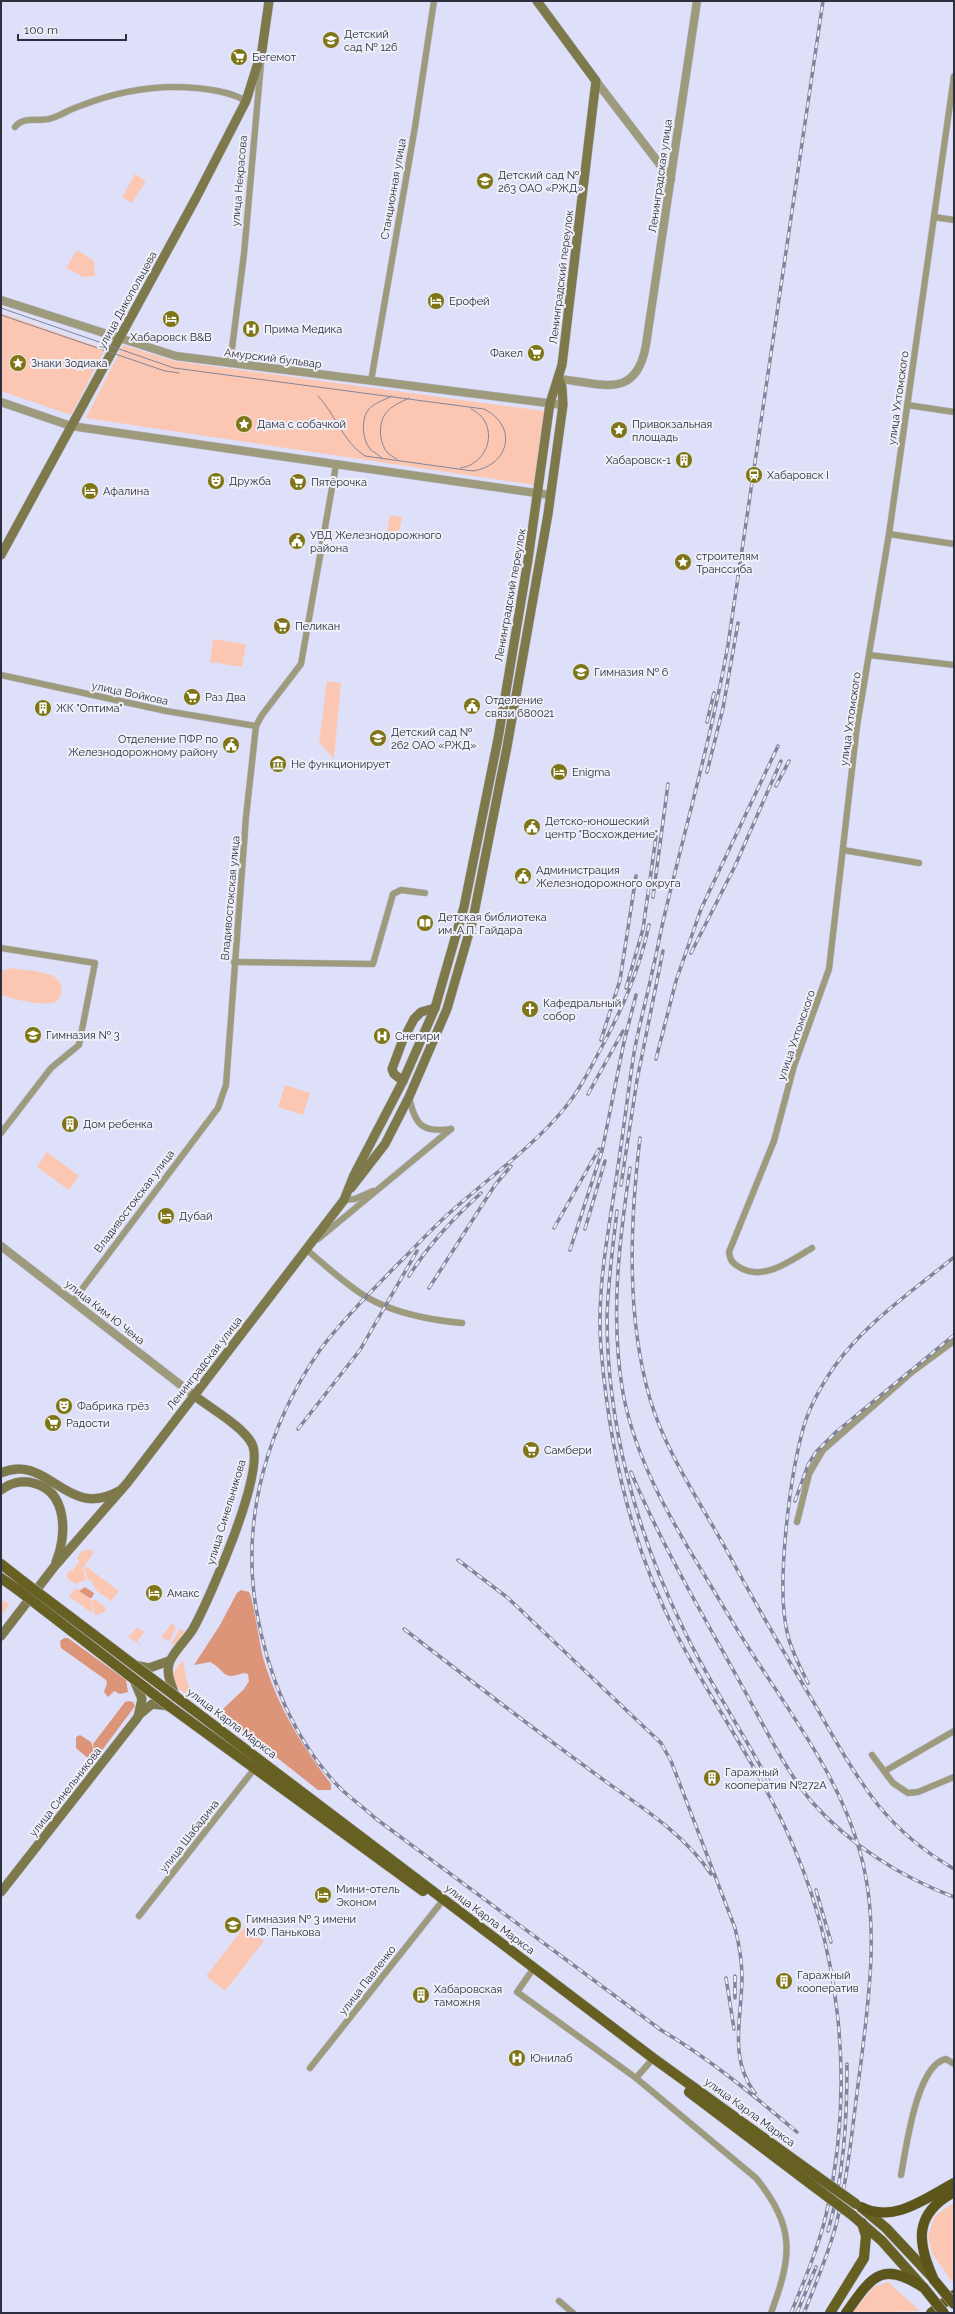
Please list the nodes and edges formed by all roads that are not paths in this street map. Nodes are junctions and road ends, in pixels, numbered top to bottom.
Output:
1 (269, 1) edge
2 (434, 1) edge
3 (537, 1) edge
4 (697, 1) edge
5 (262, 50) junction
6 (954, 78) edge
7 (596, 81) junction
8 (246, 101) junction
9 (15, 126) dead end
10 (672, 179) junction
11 (934, 217) junction
12 (954, 220) edge
13 (1, 300) edge
14 (120, 339) junction
15 (230, 364) junction
16 (559, 379) junction
17 (371, 381) junction
18 (1, 402) edge
19 (550, 403) junction
20 (563, 405) junction
21 (907, 405) junction
22 (954, 412) edge
23 (71, 426) junction
24 (336, 465) junction
25 (538, 494) junction
26 (550, 495) junction
27 (889, 534) junction
28 (954, 544) edge
29 (1, 555) edge
30 (869, 655) junction
31 (954, 665) edge
32 (1, 675) edge
33 (256, 726) junction
34 (843, 850) junction
35 (919, 863) dead end
36 (425, 893) dead end
37 (1, 948) edge
38 (234, 962) junction
39 (434, 1008) junction
40 (403, 1081) junction
41 (409, 1097) junction
42 (1, 1133) edge
43 (380, 1188) junction
44 (349, 1190) junction
45 (344, 1200) junction
46 (1, 1246) edge
47 (309, 1247) junction
48 (812, 1248) dead end
49 (73, 1300) junction
50 (462, 1323) dead end
51 (954, 1341) edge
52 (194, 1396) junction
53 (1, 1473) edge
54 (125, 1486) junction
55 (1, 1490) edge
56 (797, 1522) dead end
57 (1, 1563) edge
58 (54, 1567) junction
59 (1, 1578) edge
60 (1, 1583) edge
61 (21, 1586) junction
62 (10, 1622) junction
63 (1, 1631) edge
64 (1, 1636) edge
65 (170, 1661) junction
66 (133, 1664) junction
67 (134, 1680) junction
68 (175, 1696) junction
69 (169, 1706) junction
70 (138, 1717) junction
71 (954, 1731) edge
72 (872, 1755) dead end
73 (254, 1768) junction
74 (885, 1771) junction
75 (954, 1777) edge
76 (1, 1892) edge
77 (440, 1904) junction
78 (139, 1916) dead end
79 (531, 1972) junction
80 (650, 2062) junction
81 (954, 2064) edge
82 (310, 2068) dead end
83 (636, 2078) junction
84 (901, 2175) dead end
85 (954, 2183) edge
86 (954, 2192) edge
87 (858, 2205) junction
88 (862, 2223) junction
89 (934, 2280) junction
90 (924, 2288) junction
91 (954, 2296) edge
92 (560, 2301) dead end
93 (954, 2304) edge
94 (573, 2313) edge
95 (771, 2313) edge
96 (830, 2313) edge
97 (846, 2313) edge
98 (932, 2313) edge
99 (944, 2313) edge

1 - 5 main road, улица Некрасова
2 - 17 street, Станционная улица
3 - 7 main road
4 - 10 street, Ленинградская улица
5 - 8 main road, улица Дикопольцева
5 - 15 street, улица Некрасова
6 - 11 street, улица Ухтомского
7 - 10 street
7 - 16 main road, Ленинградский переулок
8 - 9 street
8 - 14 main road, улица Дикопольцева
10 - 16 street, Ленинградская улица
11 - 12 street
11 - 21 street, улица Ухтомского
13 - 14 street, Амурский бульвар
14 - 15 street, Амурский бульвар
14 - 23 main road, улица Дикопольцева
15 - 17 street, Амурский бульвар
16 - 19 main road, Ленинградский переулок
16 - 20 main road, Ленинградский переулок
17 - 19 street, Амурский бульвар
18 - 23 street
19 - 20 street, Амурский бульвар
19 - 25 main road, Ленинградский переулок
20 - 26 main road, Ленинградский переулок
21 - 22 street
21 - 27 street, улица Ухтомского
23 - 24 street
23 - 29 main road, улица Дикопольцева
24 - 25 street
24 - 33 street, Владивостокская улица
25 - 26 street
25 - 39 main road, Ленинградский переулок
26 - 41 main road, Ленинградский переулок
27 - 28 street
27 - 30 street, улица Ухтомского
30 - 31 street
30 - 34 street, улица Ухтомского
32 - 33 street, улица Войкова
33 - 38 street, Владивостокская улица
34 - 35 street
34 - 48 street, улица Ухтомского
36 - 38 street
37 - 42 street
38 - 49 street, Владивостокская улица
39 - 40 main road, Ленинградский переулок
39 - 40 main road
40 - 44 main road, Ленинградский переулок
41 - 43 street, Ленинградская улица
41 - 44 main road, Ленинградский переулок
43 - 45 street
43 - 47 street, Ленинградская улица
44 - 45 main road, Ленинградский переулок
45 - 47 main road, Ленинградский переулок
46 - 49 street, улица Ким Ю Чена
47 - 50 street
47 - 52 main road, Ленинградская улица
49 - 52 street, улица Ким Ю Чена
51 - 56 street
52 - 54 main road, Ленинградская улица
52 - 65 main road, улица Синельникова
53 - 54 main road
54 - 58 main road, Ленинградская улица
55 - 58 main road
57 - 61 main road, улица Карла Маркса
58 - 62 main road, Ленинградская улица
59 - 61 main road, улица Карла Маркса
60 - 61 main road
61 - 66 main road, улица Карла Маркса, bridge
61 - 67 main road, улица Карла Маркса, bridge
62 - 63 main road
62 - 64 main road, Ленинградская улица
65 - 66 main road
65 - 68 main road
66 - 68 main road, улица Карла Маркса, bridge
67 - 69 main road, улица Карла Маркса, bridge
67 - 70 main road, улица Синельникова
68 - 87 main road, улица Карла Маркса, bridge
69 - 70 main road
69 - 73 main road, улица Карла Маркса
70 - 76 main road, улица Синельникова
71 - 74 street
72 - 74 street
73 - 77 main road, улица Карла Маркса
73 - 78 street, улица Шабадина
74 - 75 street
77 - 79 main road, улица Карла Маркса
77 - 82 street, улица Павленко
79 - 80 main road, улица Карла Маркса
79 - 83 street
80 - 83 street
80 - 88 main road, улица Карла Маркса, bridge
81 - 84 street
83 - 95 street
85 - 87 highway
86 - 89 highway
87 - 89 main road, улица Карла Маркса
88 - 90 main road
88 - 96 main road
89 - 93 highway, улица Карла Маркса, bridge
90 - 97 highway
90 - 99 highway, bridge
91 - 98 highway
92 - 94 street

